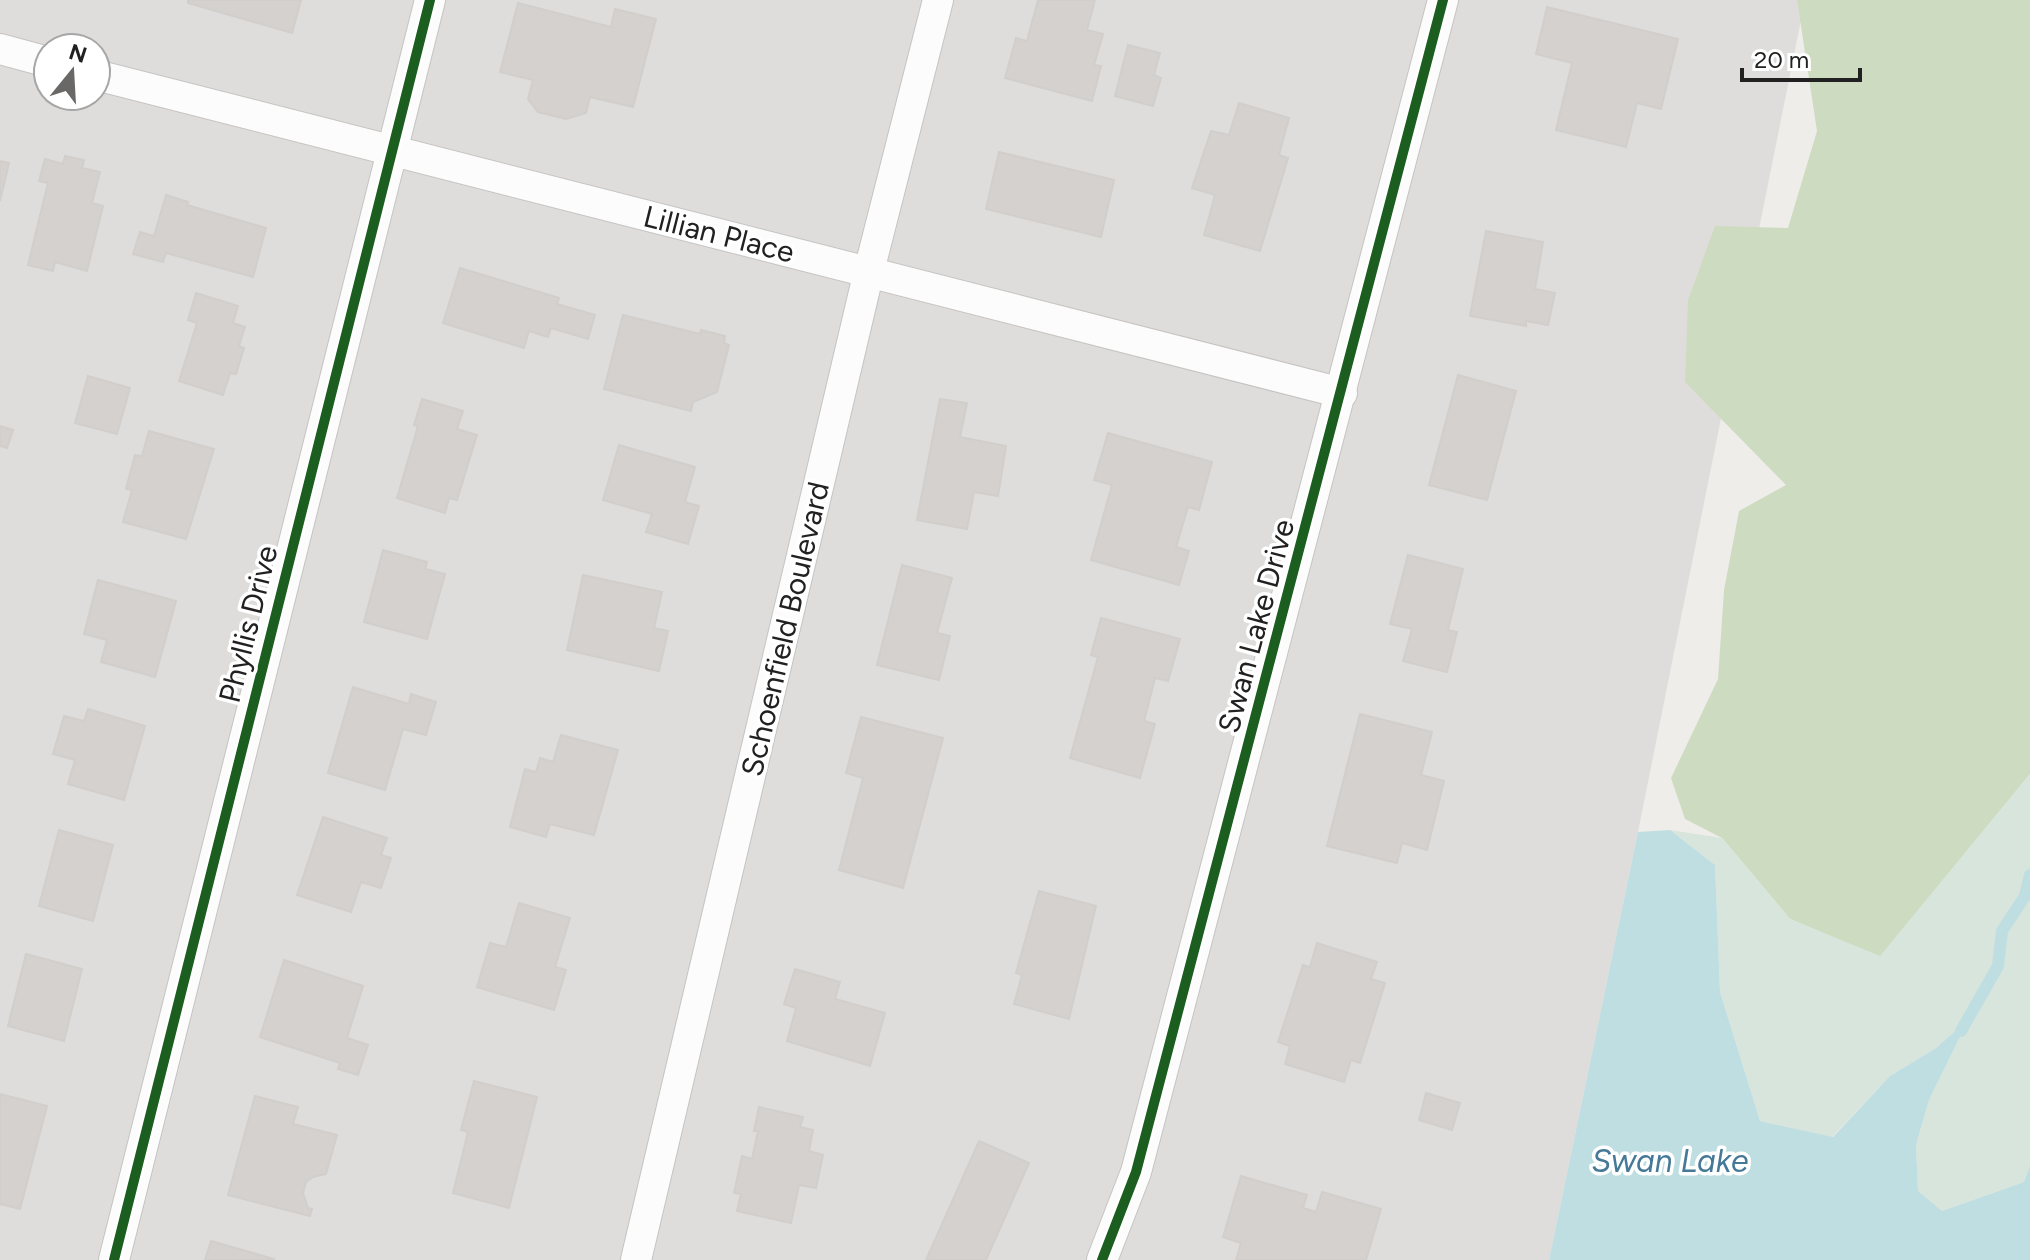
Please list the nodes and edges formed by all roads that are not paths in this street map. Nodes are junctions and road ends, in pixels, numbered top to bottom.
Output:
1 (430, 0) edge
2 (938, 0) edge
3 (1443, 0) edge
4 (0, 49) edge
5 (32, 58) edge
6 (112, 79) edge
7 (391, 153) junction
8 (869, 271) junction
9 (1342, 393) junction
10 (114, 1260) edge
11 (636, 1260) edge
12 (1102, 1260) edge

1 - 7 street, Phyllis Drive
2 - 8 street, Schoenfield Boulevard
3 - 9 street, Swan Lake Drive
4 - 5 street
6 - 7 street, Lillian Place
7 - 8 street, Lillian Place
7 - 10 street, Phyllis Drive
8 - 9 street, Lillian Place
8 - 11 street, Schoenfield Boulevard
9 - 12 street, Swan Lake Drive

